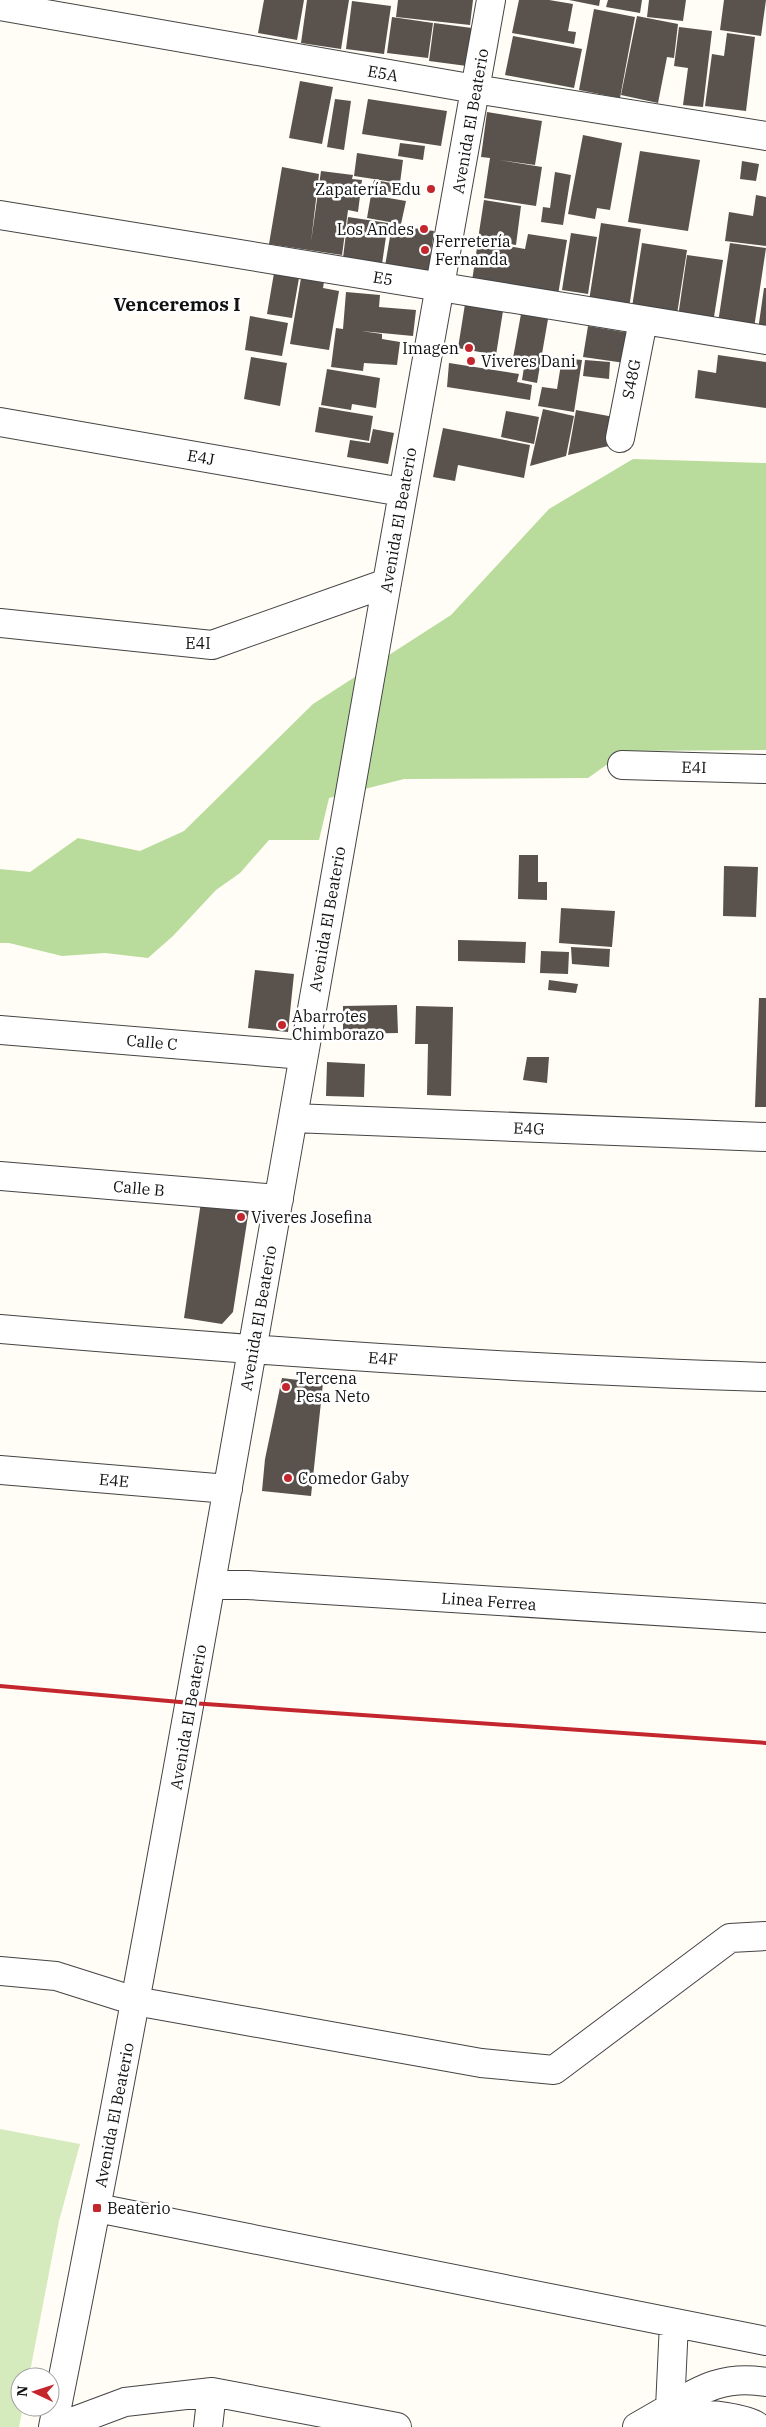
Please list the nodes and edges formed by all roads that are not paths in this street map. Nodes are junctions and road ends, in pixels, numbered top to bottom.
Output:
1 (491, 0) edge
2 (0, 6) edge
3 (475, 89) junction
4 (766, 136) edge
5 (0, 215) edge
6 (440, 287) junction
7 (643, 320) junction
8 (766, 340) edge
9 (0, 422) edge
10 (620, 438) dead end
11 (402, 492) junction
12 (387, 583) junction
13 (0, 623) edge
14 (622, 765) dead end
15 (766, 769) edge
16 (0, 1030) edge
17 (304, 1055) junction
18 (293, 1118) junction
19 (766, 1137) edge
20 (0, 1176) edge
21 (279, 1199) junction
22 (0, 1329) edge
23 (252, 1350) junction
24 (766, 1377) edge
25 (0, 1470) edge
26 (228, 1489) junction
27 (211, 1585) junction
28 (766, 1618) edge
29 (766, 1936) edge
30 (0, 1970) edge
31 (135, 2001) junction
32 (97, 2208) junction
33 (674, 2323) junction
34 (766, 2342) edge
35 (766, 2382) edge
36 (212, 2392) junction
37 (674, 2419) edge
38 (53, 2427) edge
39 (58, 2427) edge
40 (208, 2427) edge
41 (397, 2427) edge
42 (637, 2427) edge
43 (758, 2427) edge

1 - 3 street, Avenida El Beaterio
2 - 3 street, E5A
3 - 4 street, E5A
3 - 6 street, Avenida El Beaterio
5 - 6 street, E5
6 - 7 street, E5
6 - 11 street, Avenida El Beaterio
7 - 8 street, E5
7 - 10 street, S48G
9 - 11 street, E4J
11 - 12 street, Avenida El Beaterio
12 - 13 street, E4I
12 - 17 street, Avenida El Beaterio
14 - 15 street, E4I
16 - 17 street, Calle C
17 - 18 street, Avenida El Beaterio
18 - 19 street, E4G
18 - 21 street, Avenida El Beaterio
20 - 21 street, Calle B
21 - 23 street, Avenida El Beaterio
22 - 23 street, E4F
23 - 24 street, E4F
23 - 26 street, Avenida El Beaterio
25 - 26 street, E4E
26 - 27 street, Avenida El Beaterio
27 - 28 street, Linea Ferrea
27 - 31 street, Avenida El Beaterio
29 - 31 street
30 - 31 street
31 - 32 street, Avenida El Beaterio
32 - 33 street
32 - 38 street, Avenida El Beaterio
33 - 34 street
33 - 37 street
35 - 37 street
36 - 39 street
36 - 40 street
36 - 41 street
37 - 42 street
37 - 43 street

